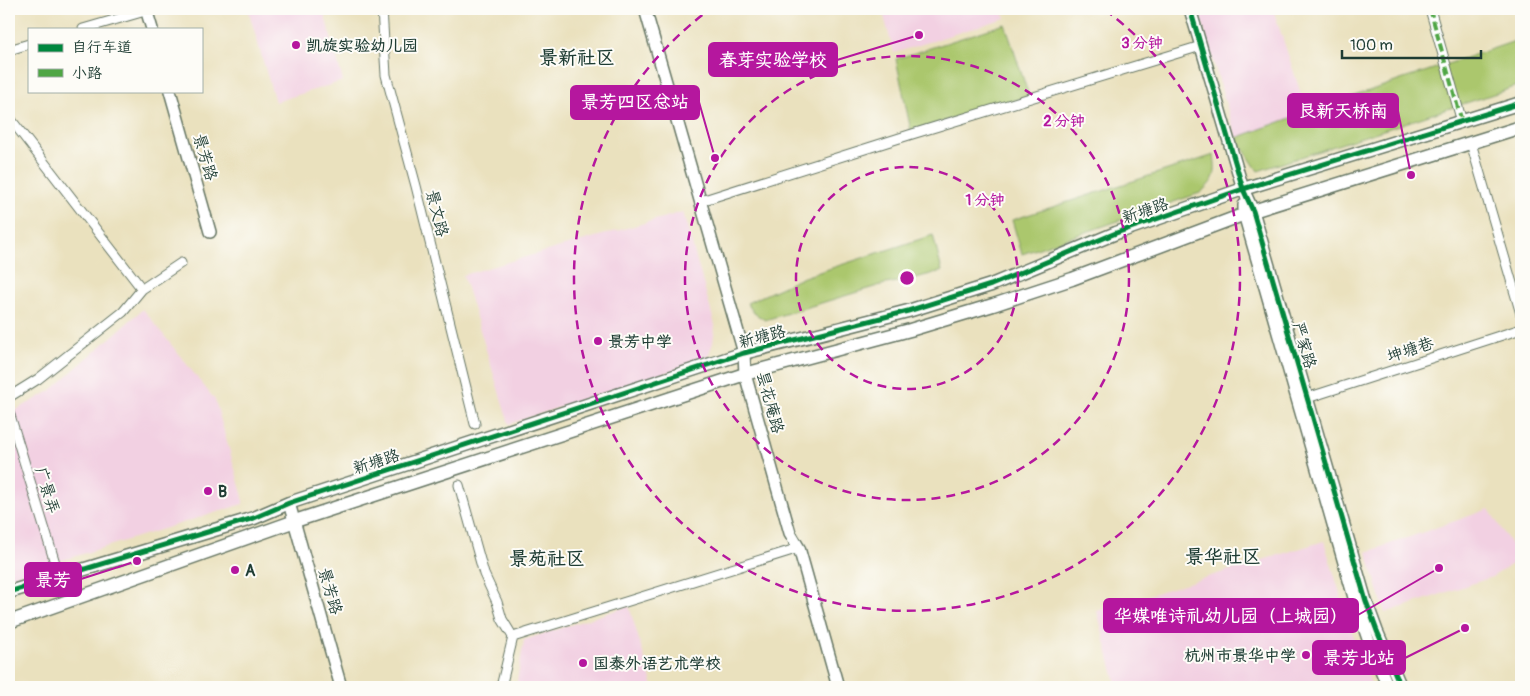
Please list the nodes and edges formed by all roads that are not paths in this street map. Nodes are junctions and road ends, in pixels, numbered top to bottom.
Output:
1 (148, 9) edge
2 (382, 9) edge
3 (645, 9) edge
4 (1190, 9) edge
5 (1430, 9) edge
6 (86, 28) edge
7 (152, 28) edge
8 (28, 44) edge
9 (1201, 46) junction
10 (9, 50) edge
11 (170, 92) edge
12 (1521, 102) edge
13 (9, 117) edge
14 (1462, 122) junction
15 (1521, 127) edge
16 (1471, 143) junction
17 (1243, 189) junction
18 (701, 201) junction
19 (1249, 213) junction
20 (210, 232) dead end
21 (182, 263) dead end
22 (142, 289) junction
23 (1521, 314) edge
24 (1521, 329) edge
25 (744, 353) junction
26 (745, 374) junction
27 (9, 397) edge
28 (1307, 398) junction
29 (9, 412) edge
30 (474, 424) dead end
31 (459, 485) dead end
32 (290, 503) junction
33 (295, 521) junction
34 (799, 548) junction
35 (59, 576) junction
36 (9, 592) edge
37 (9, 622) edge
38 (513, 637) junction
39 (341, 687) edge
40 (501, 687) edge
41 (838, 687) edge
42 (1388, 687) edge
43 (1401, 687) edge

1 - 6 street
1 - 7 street
2 - 30 street, 景文路
3 - 18 street, 昙花庵路
4 - 9 street, 严家路
5 - 14 street
8 - 10 street
9 - 17 street, 严家路
9 - 18 street
11 - 20 street, 景芳路
12 - 14 main road, 新塘路
13 - 22 street
14 - 17 main road, 新塘路
15 - 16 main road, 新塘路
16 - 19 main road, 新塘路
16 - 23 street
17 - 19 street, 严家路
17 - 25 main road, 新塘路
18 - 25 street, 昙花庵路
19 - 26 main road, 新塘路
19 - 28 street, 严家路
19 - 42 street, 严家路
21 - 22 street
22 - 27 street
24 - 28 street, 坤塘巷
25 - 26 street, 昙花庵路
25 - 32 main road, 新塘路
26 - 33 main road, 新塘路
26 - 34 street, 昙花庵路
28 - 43 street, 严家路
29 - 35 street, 广景弄
31 - 38 street
32 - 33 street, 景芳路
32 - 35 main road, 新塘路
33 - 37 main road, 新塘路
33 - 39 street, 景芳路
34 - 38 street
34 - 41 street, 昙花庵路
35 - 36 main road, 新塘路
38 - 40 street

